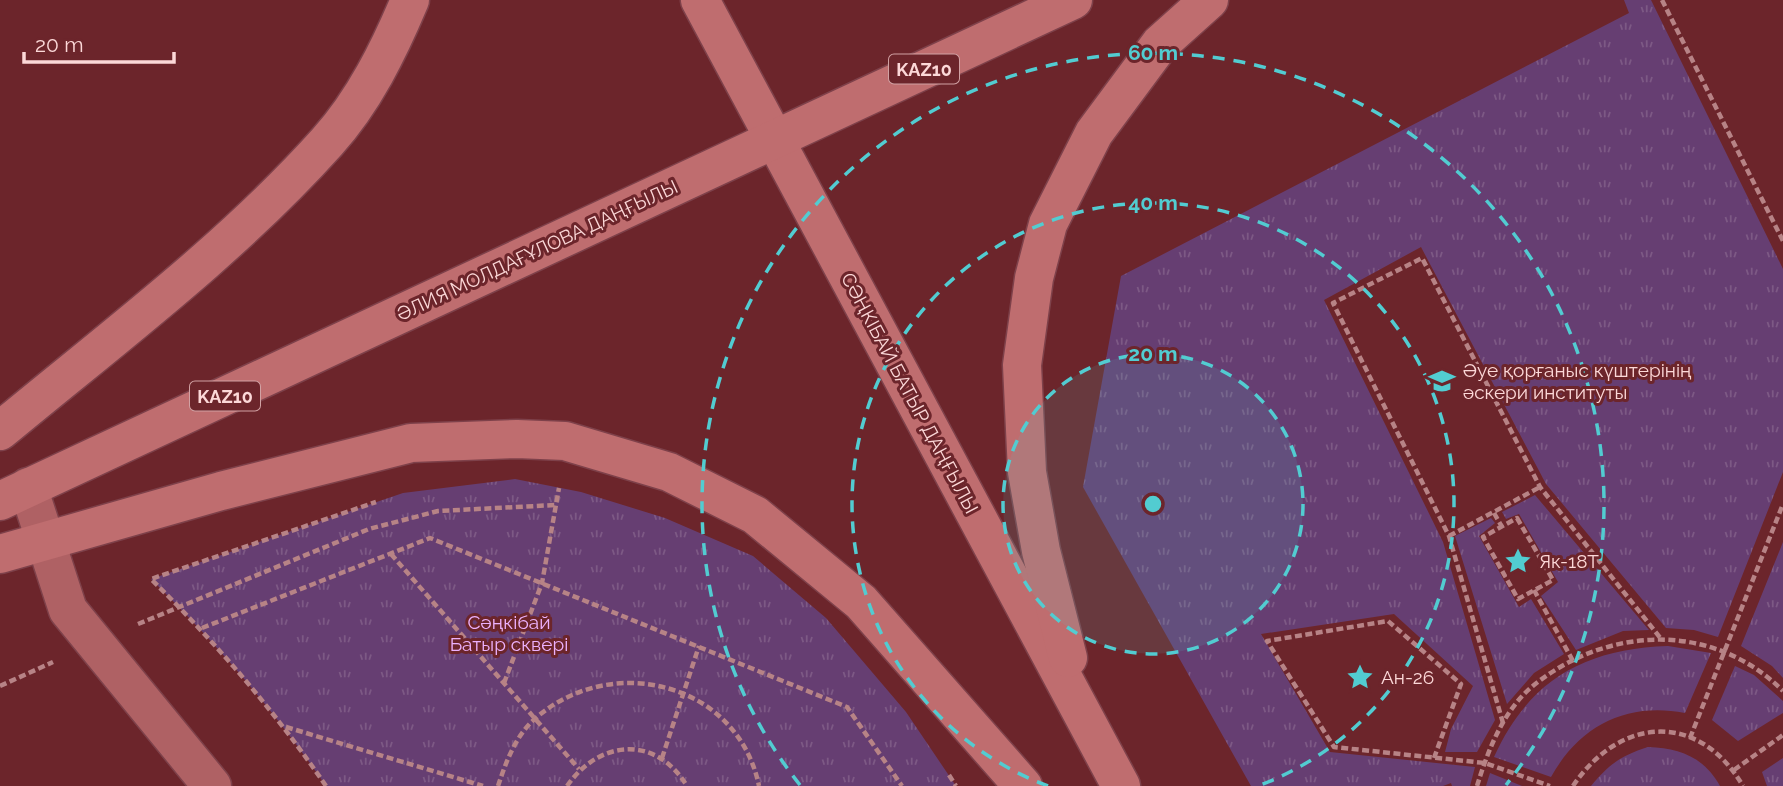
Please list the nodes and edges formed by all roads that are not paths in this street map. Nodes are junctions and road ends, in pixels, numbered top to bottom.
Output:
1 (410, 0) edge
2 (700, 0) edge
3 (1073, 0) edge
4 (1209, 0) edge
5 (774, 138) junction
6 (0, 431) edge
7 (14, 494) edge
8 (46, 542) junction
9 (0, 554) edge
10 (1082, 714) junction
11 (212, 786) edge
12 (1023, 786) edge
13 (1121, 786) edge

1 - 6 main road
2 - 5 main road, СӘҢКІБАЙ БАТЫР ДАҢҒЫЛЫ
3 - 5 main road, ӘЛИЯ МОЛДАҒҰЛОВА ДАҢҒЫЛЫ / KAZ10
4 - 10 main road
5 - 7 main road, ӘЛИЯ МОЛДАҒҰЛОВА ДАҢҒЫЛЫ / KAZ10
5 - 10 main road, СӘҢКІБАЙ БАТЫР ДАҢҒЫЛЫ
7 - 8 lane
8 - 9 main road
8 - 11 lane
8 - 12 main road
10 - 13 main road, СӘҢКІБАЙ БАТЫР ДАҢҒЫЛЫ

